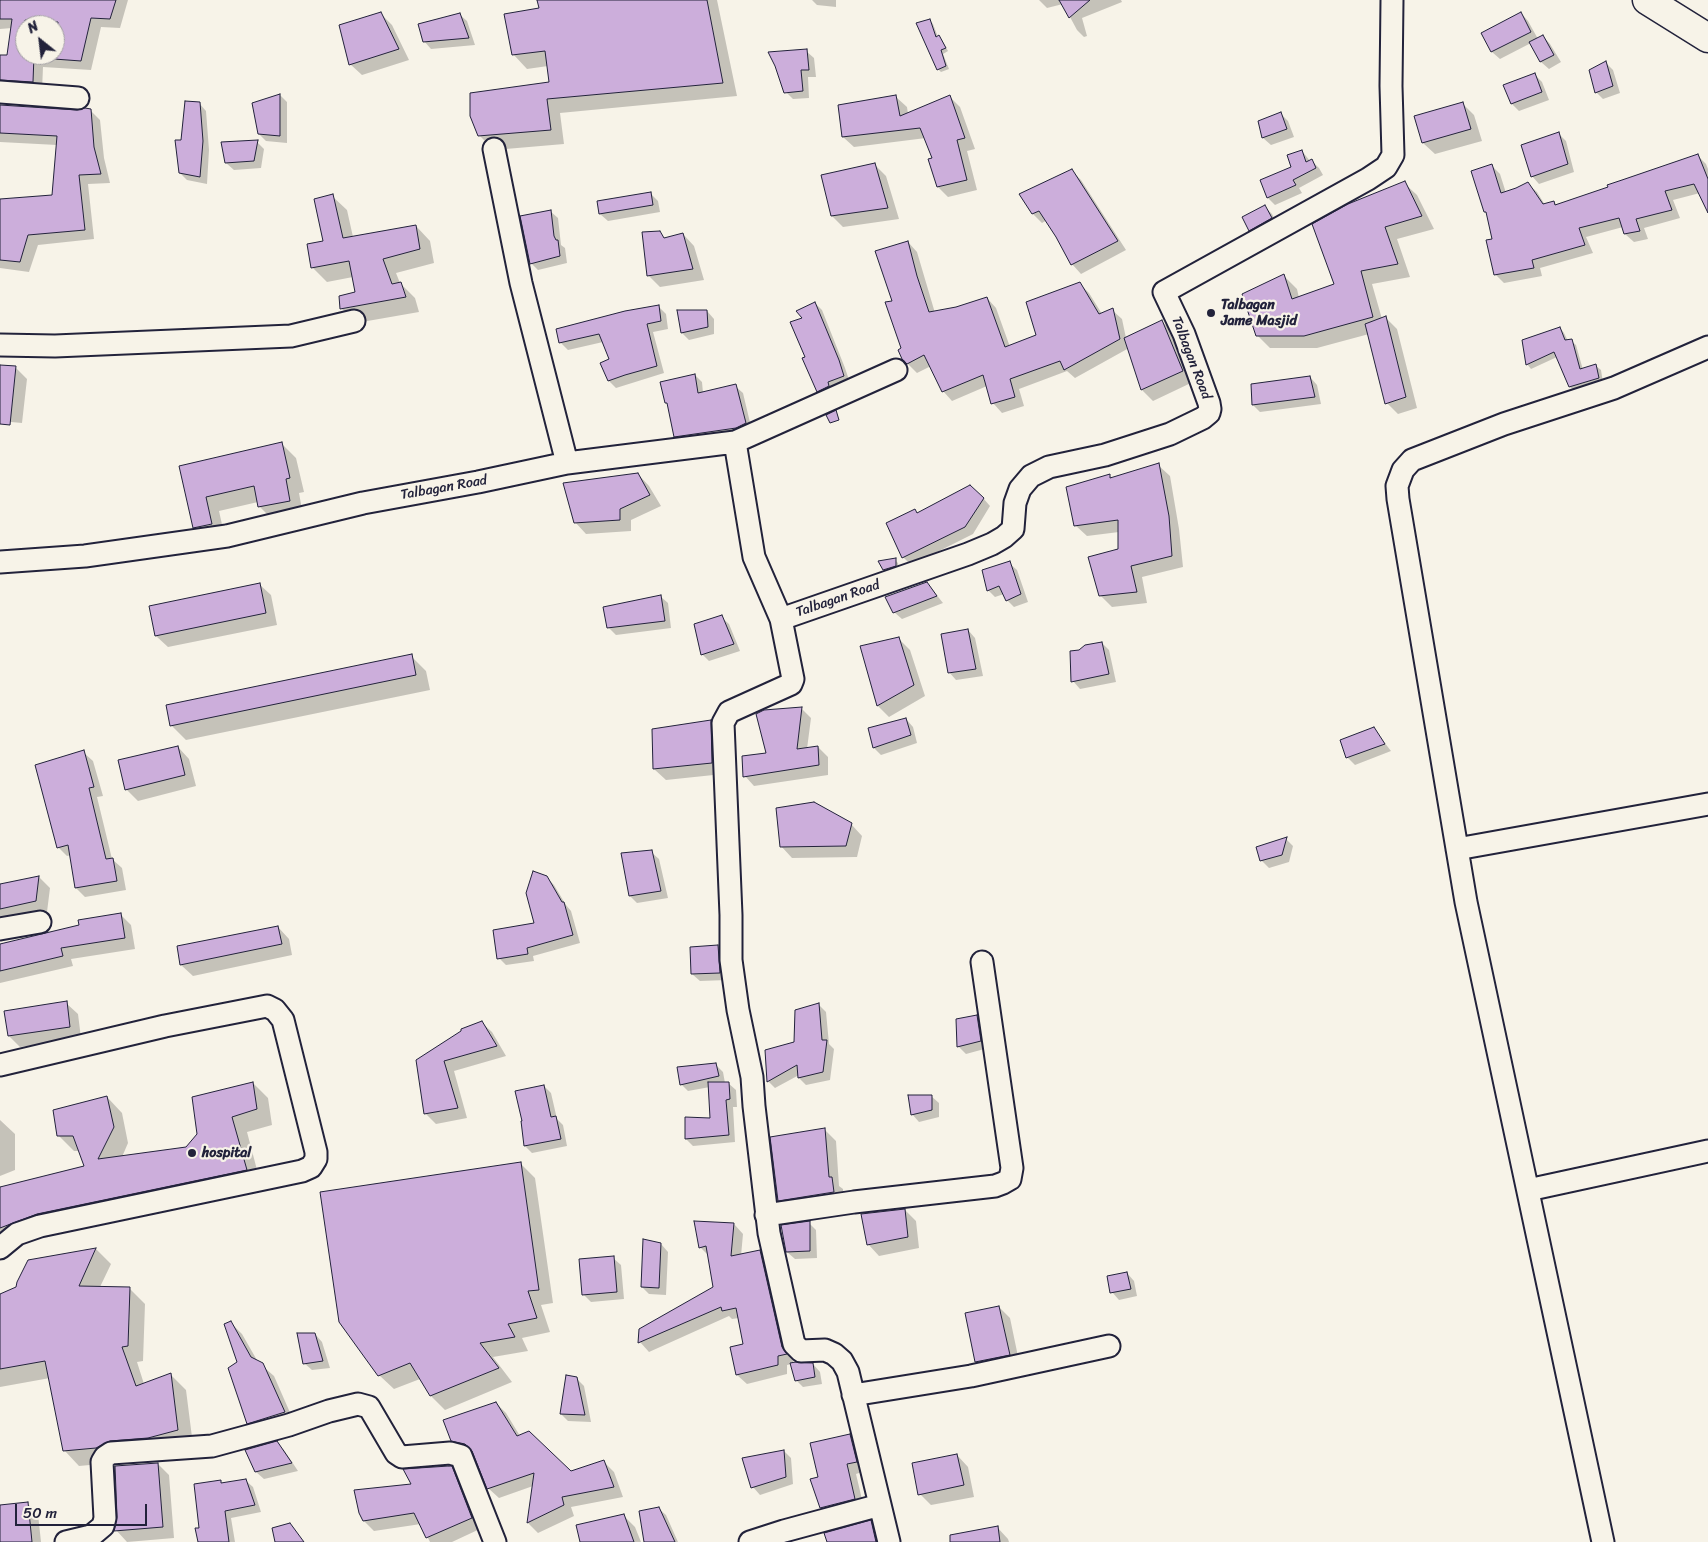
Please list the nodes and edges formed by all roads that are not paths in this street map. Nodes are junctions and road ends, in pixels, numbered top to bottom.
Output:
1 (1392, 0) edge
2 (1646, 0) edge
3 (1708, 38) edge
4 (0, 92) edge
5 (78, 98) dead end
6 (494, 149) dead end
7 (354, 321) dead end
8 (0, 345) edge
9 (1708, 347) edge
10 (896, 370) dead end
11 (735, 442) junction
12 (567, 463) junction
13 (0, 562) edge
14 (781, 619) junction
15 (1708, 804) edge
16 (1457, 849) junction
17 (40, 922) dead end
18 (0, 929) edge
19 (982, 962) dead end
20 (0, 1065) edge
21 (1708, 1151) edge
22 (1528, 1190) junction
23 (766, 1215) junction
24 (0, 1248) edge
25 (1109, 1346) dead end
26 (854, 1395) junction
27 (880, 1505) junction
28 (66, 1542) edge
29 (495, 1542) edge
30 (750, 1542) edge
31 (889, 1542) edge
32 (1603, 1542) edge

1 - 14 street, Talbagan Road
2 - 3 highway
4 - 5 street
6 - 12 street
7 - 8 street
9 - 16 street
10 - 11 street
11 - 12 street, Talbagan Road
11 - 14 street, Talbagan Road
12 - 13 street, Talbagan Road
14 - 23 street
15 - 16 street
16 - 22 street
17 - 18 street
19 - 23 street
20 - 24 street
21 - 22 street
22 - 32 street
23 - 26 street
25 - 26 street
26 - 27 street
27 - 30 street
27 - 31 street
28 - 29 street

